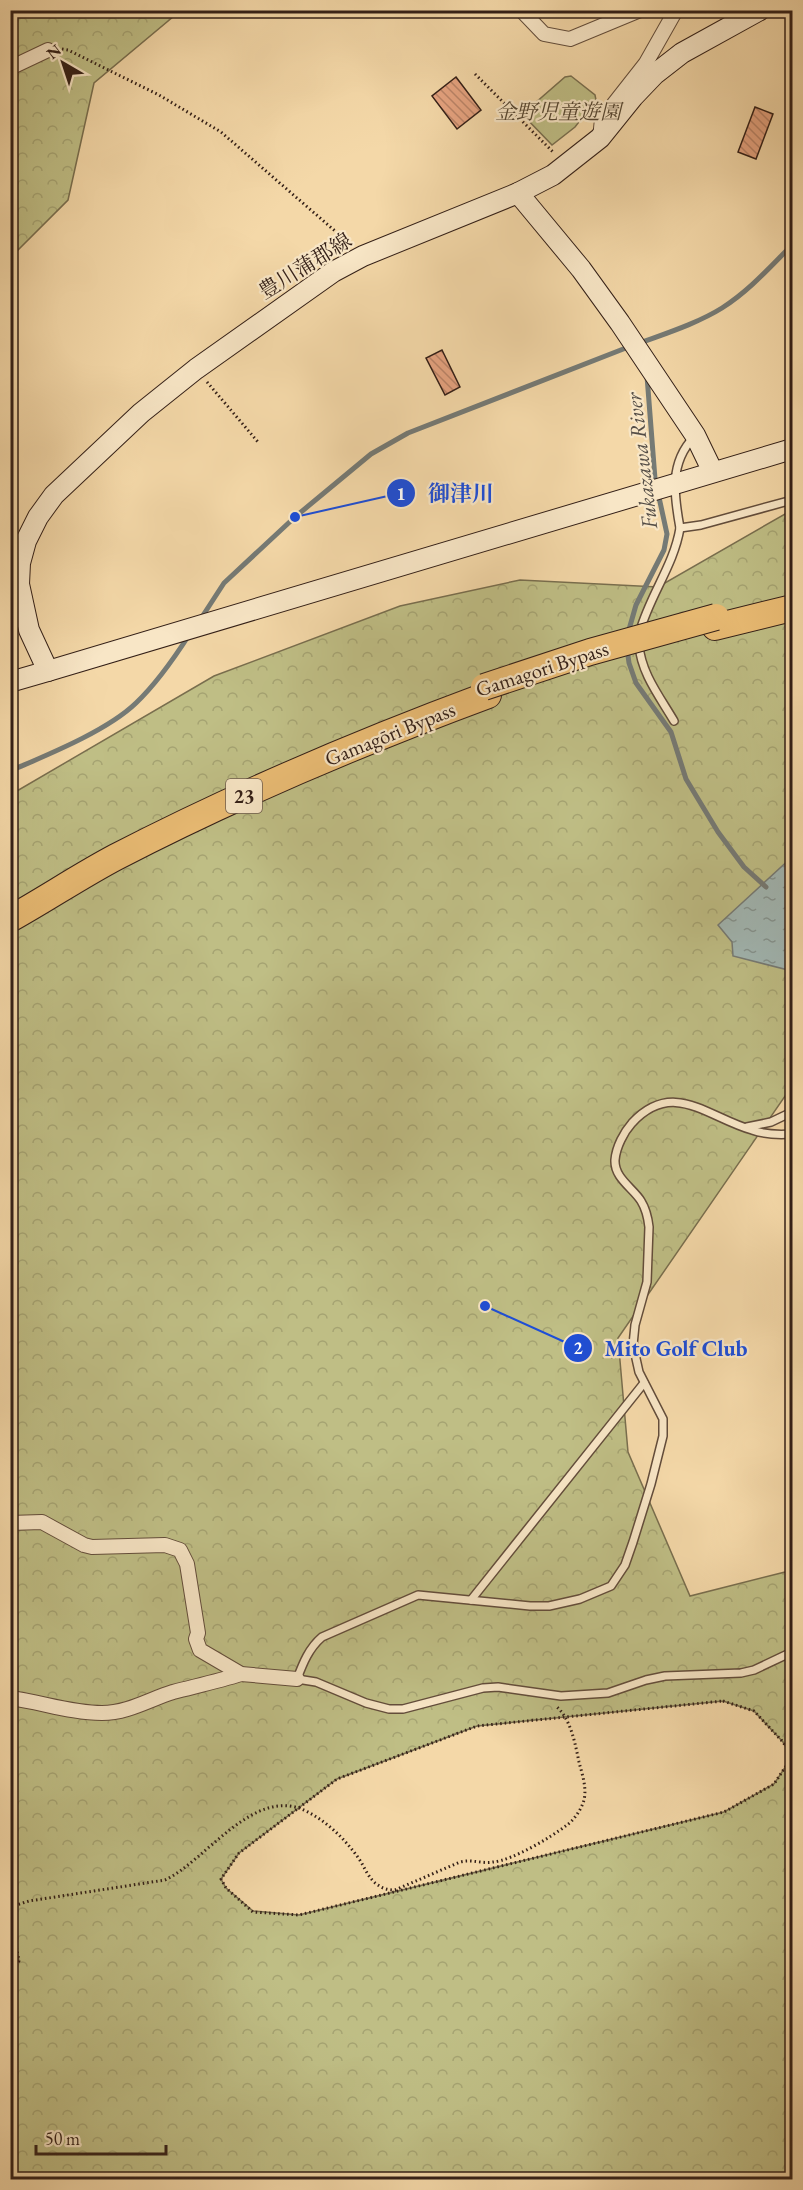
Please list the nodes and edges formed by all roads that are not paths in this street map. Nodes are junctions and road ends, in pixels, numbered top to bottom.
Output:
1 (520, 10) edge
2 (640, 10) edge
3 (676, 10) edge
4 (760, 10) edge
5 (48, 50) road end
6 (10, 68) edge
7 (600, 138) junction
8 (518, 193) junction
9 (695, 435) junction
10 (792, 449) edge
11 (711, 468) dead end
12 (792, 500) edge
13 (680, 528) junction
14 (15, 584) edge
15 (792, 597) edge
16 (792, 608) edge
17 (716, 622) junction
18 (48, 671) junction
19 (10, 682) edge
20 (486, 691) junction
21 (674, 721) dead end
22 (10, 907) edge
23 (10, 919) edge
24 (792, 1112) edge
25 (742, 1127) junction
26 (792, 1134) edge
27 (644, 1383) junction
28 (10, 1523) edge
29 (471, 1600) junction
30 (792, 1652) edge
31 (241, 1674) junction
32 (297, 1679) junction
33 (10, 1698) edge

1 - 2 street
3 - 7 street
4 - 7 main road, 豊川蒲郡線
5 - 6 street
7 - 8 main road, 豊川蒲郡線
8 - 9 main road
8 - 14 main road, 豊川蒲郡線
9 - 11 main road
9 - 13 lane
10 - 18 main road
12 - 13 lane
13 - 21 lane
14 - 18 main road, 豊川蒲郡線
15 - 17 highway, 23
16 - 17 highway, Gamagōri Bypass / 23
17 - 20 highway, Gamagōri Bypass / 23
18 - 19 main road
20 - 22 highway, Gamagori Bypass / 23
20 - 23 highway, Gamagōri Bypass / 23
24 - 25 lane
25 - 26 lane
25 - 27 lane
27 - 29 lane
27 - 29 lane
28 - 31 street
29 - 32 lane
30 - 32 lane
31 - 32 street
31 - 33 street

